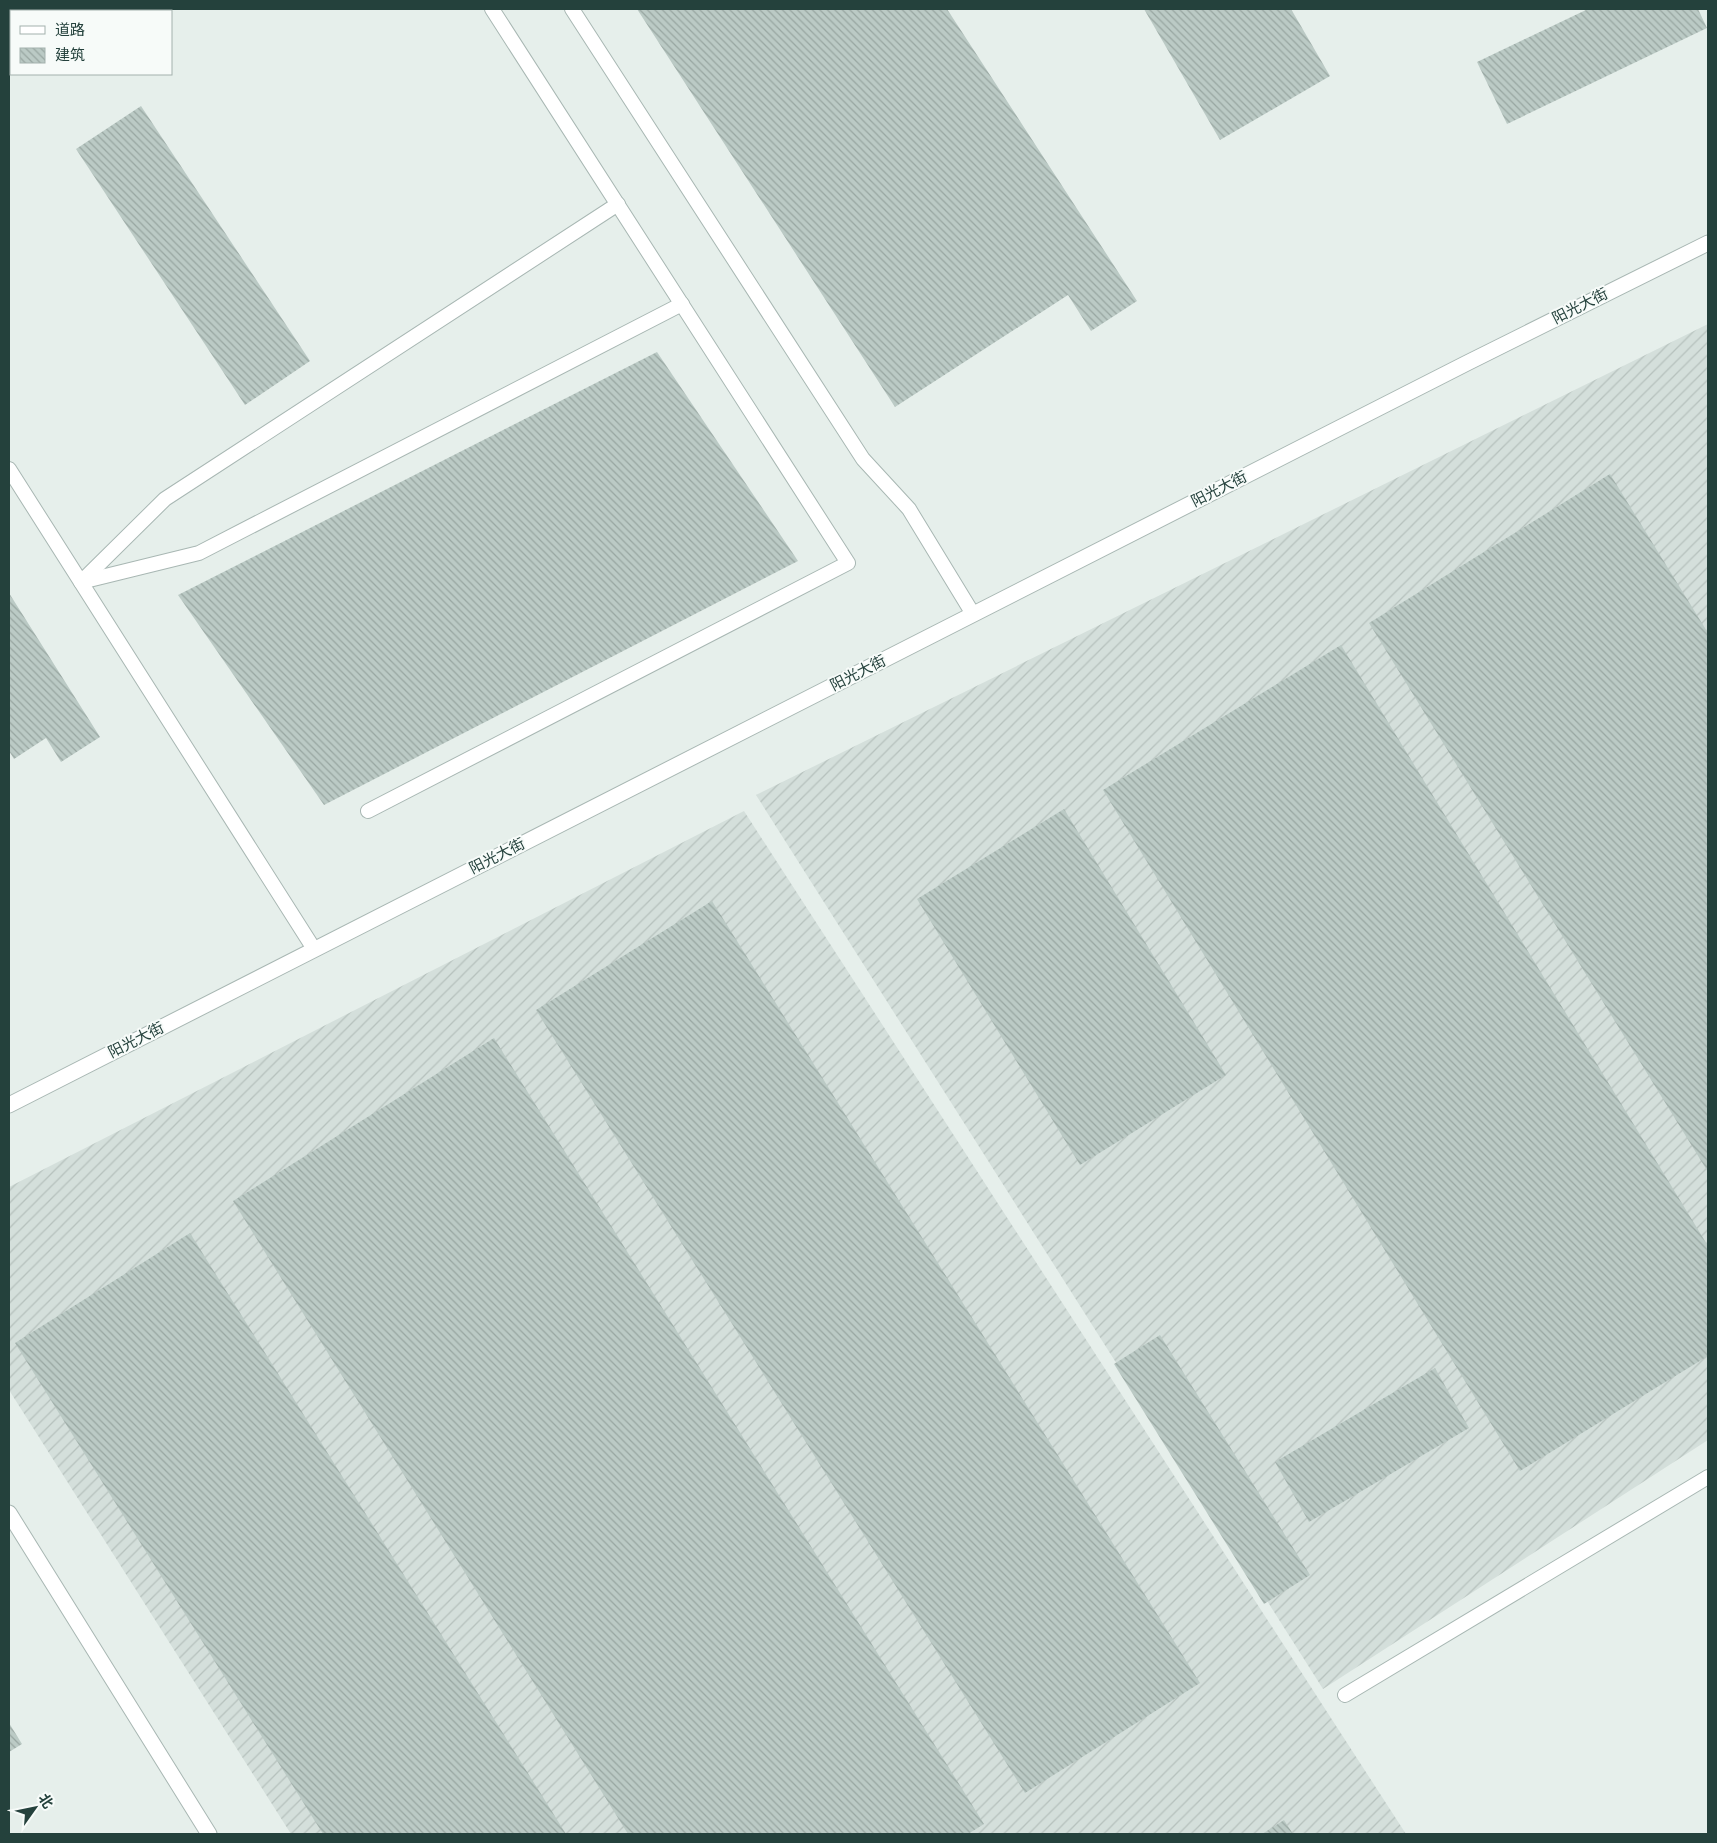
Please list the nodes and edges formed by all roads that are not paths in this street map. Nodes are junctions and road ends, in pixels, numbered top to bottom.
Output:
1 (492, 9) edge
2 (572, 9) edge
3 (618, 204) junction
4 (1708, 243) edge
5 (682, 304) junction
6 (9, 469) edge
7 (81, 582) junction
8 (973, 614) junction
9 (368, 811) dead end
10 (314, 950) junction
11 (9, 1105) edge
12 (1708, 1477) edge
13 (9, 1513) edge
14 (1345, 1695) dead end
15 (209, 1834) edge

1 - 3 lane
2 - 8 lane
3 - 5 lane
3 - 7 lane
4 - 8 street, 阳光大街
5 - 7 lane
5 - 9 lane
6 - 7 lane
7 - 10 lane
8 - 10 street, 阳光大街
10 - 11 street, 阳光大街
12 - 14 lane
13 - 15 street

